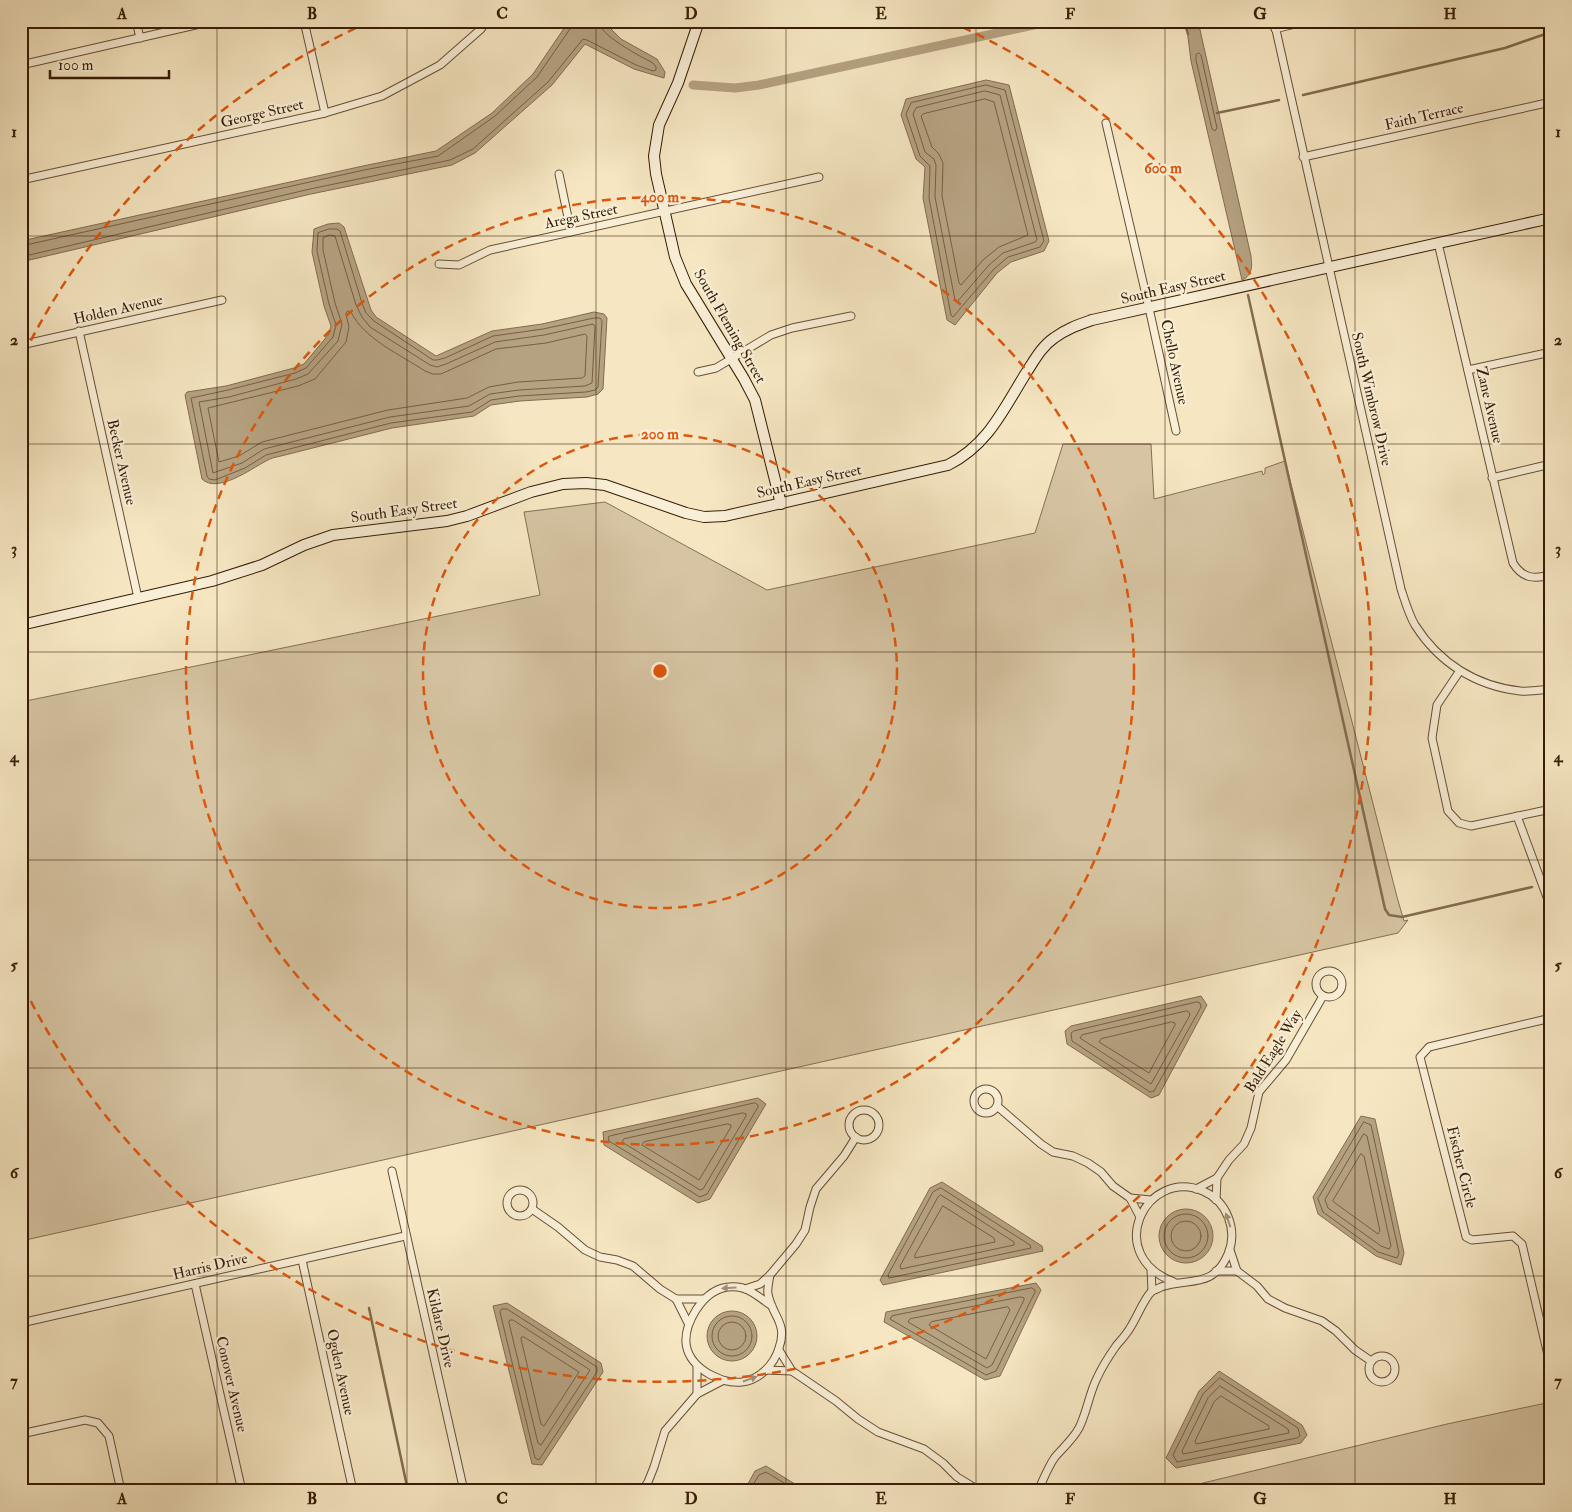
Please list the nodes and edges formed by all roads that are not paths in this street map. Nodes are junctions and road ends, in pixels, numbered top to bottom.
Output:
1 (136, 21) edge
2 (213, 21) edge
3 (304, 21) edge
4 (486, 21) edge
5 (699, 21) edge
6 (1307, 21) edge
7 (1275, 25) edge
8 (140, 38) junction
9 (21, 65) edge
10 (1551, 102) edge
11 (324, 113) junction
12 (1106, 123) dead end
13 (1303, 158) junction
14 (559, 174) dead end
15 (819, 177) dead end
16 (21, 180) edge
17 (664, 212) junction
18 (1551, 218) edge
19 (571, 232) junction
20 (1438, 243) junction
21 (438, 264) dead end
22 (1328, 268) junction
23 (222, 300) dead end
24 (1149, 308) junction
25 (851, 316) dead end
26 (79, 331) junction
27 (21, 345) edge
28 (1551, 352) edge
29 (732, 358) junction
30 (1468, 370) junction
31 (698, 372) dead end
32 (1176, 431) dead end
33 (1551, 464) edge
34 (1492, 478) junction
35 (780, 504) junction
36 (1551, 575) edge
37 (138, 598) junction
38 (21, 625) edge
39 (1459, 672) junction
40 (1551, 689) edge
41 (1551, 809) edge
42 (1518, 816) junction
43 (1551, 908) edge
44 (1323, 996) dead end
45 (1551, 1018) edge
46 (997, 1106) dead end
47 (856, 1138) junction
48 (392, 1171) dead end
49 (1217, 1178) junction
50 (1196, 1189) junction
51 (1130, 1198) junction
52 (1151, 1200) junction
53 (1216, 1200) junction
54 (532, 1209) dead end
55 (1140, 1217) junction
56 (405, 1236) junction
57 (1230, 1250) junction
58 (302, 1260) junction
59 (1151, 1270) junction
60 (1216, 1271) junction
61 (1237, 1271) junction
62 (770, 1276) junction
63 (1174, 1282) junction
64 (195, 1284) junction
65 (746, 1289) junction
66 (1152, 1291) junction
67 (676, 1299) junction
68 (703, 1299) junction
69 (772, 1306) junction
70 (21, 1323) edge
71 (688, 1323) junction
72 (779, 1350) junction
73 (1371, 1361) dead end
74 (697, 1367) junction
75 (1551, 1368) edge
76 (766, 1370) junction
77 (792, 1371) junction
78 (722, 1381) junction
79 (697, 1394) junction
80 (21, 1434) edge
81 (121, 1491) edge
82 (242, 1491) edge
83 (353, 1491) edge
84 (464, 1491) edge
85 (642, 1491) edge
86 (980, 1491) edge
87 (1038, 1491) edge

1 - 8 street
2 - 8 street
3 - 11 street
4 - 11 street, George Street
5 - 17 street, South Fleming Street
6 - 7 street
7 - 13 street, South Wimbrow Drive
8 - 9 street
10 - 13 street, Faith Terrace
11 - 16 street, George Street
12 - 24 street, Chello Avenue
13 - 22 street, South Wimbrow Drive
14 - 19 street
15 - 17 street, Arega Street
17 - 19 street, Arega Street
17 - 29 street, South Fleming Street
18 - 20 street, South Easy Street
19 - 21 street, Arega Street
20 - 22 street, South Easy Street
20 - 30 street, Zane Avenue
22 - 24 street, South Easy Street
22 - 39 street, South Wimbrow Drive
23 - 26 street, Holden Avenue
24 - 32 street, Chello Avenue
24 - 35 street, South Easy Street
25 - 29 street
26 - 27 street, Holden Avenue
26 - 37 street, Becker Avenue
28 - 30 street
29 - 31 street
29 - 35 street, South Fleming Street
30 - 34 street, Zane Avenue
33 - 34 street
34 - 36 street, Zane Avenue
35 - 37 street, South Easy Street
37 - 38 street, South Easy Street
39 - 40 street, South Wimbrow Drive
39 - 42 street
41 - 42 street
42 - 43 street
44 - 49 street, Bald Eagle Way
45 - 75 street, Fischer Circle
46 - 51 street
47 - 47 street
47 - 62 street
48 - 56 street, Kildare Drive
49 - 50 street, Bald Eagle Way
49 - 53 street
50 - 52 street
50 - 53 street
51 - 52 street
51 - 55 street
52 - 55 street
57 -> 53 street
54 - 67 street
55 - 59 street
56 - 58 street, Harris Drive
56 - 84 street, Kildare Drive
57 - 60 street
57 - 61 street
58 - 64 street, Harris Drive
58 - 83 street, Ogden Avenue
59 - 63 street
59 - 66 street
60 - 61 street
60 - 63 street
61 - 73 street
62 - 65 street
62 - 69 street
63 - 66 street
64 - 70 street, Harris Drive
64 - 82 street, Conover Avenue
65 -> 68 street
65 - 69 street
66 - 87 street
67 - 68 street
67 - 71 street
68 - 71 street
69 - 72 street
71 - 74 street
72 - 76 street
72 - 77 street
74 - 78 street
74 - 79 street
76 - 77 street
78 -> 76 street
77 - 86 street
78 - 79 street
79 - 85 street
80 - 81 street

